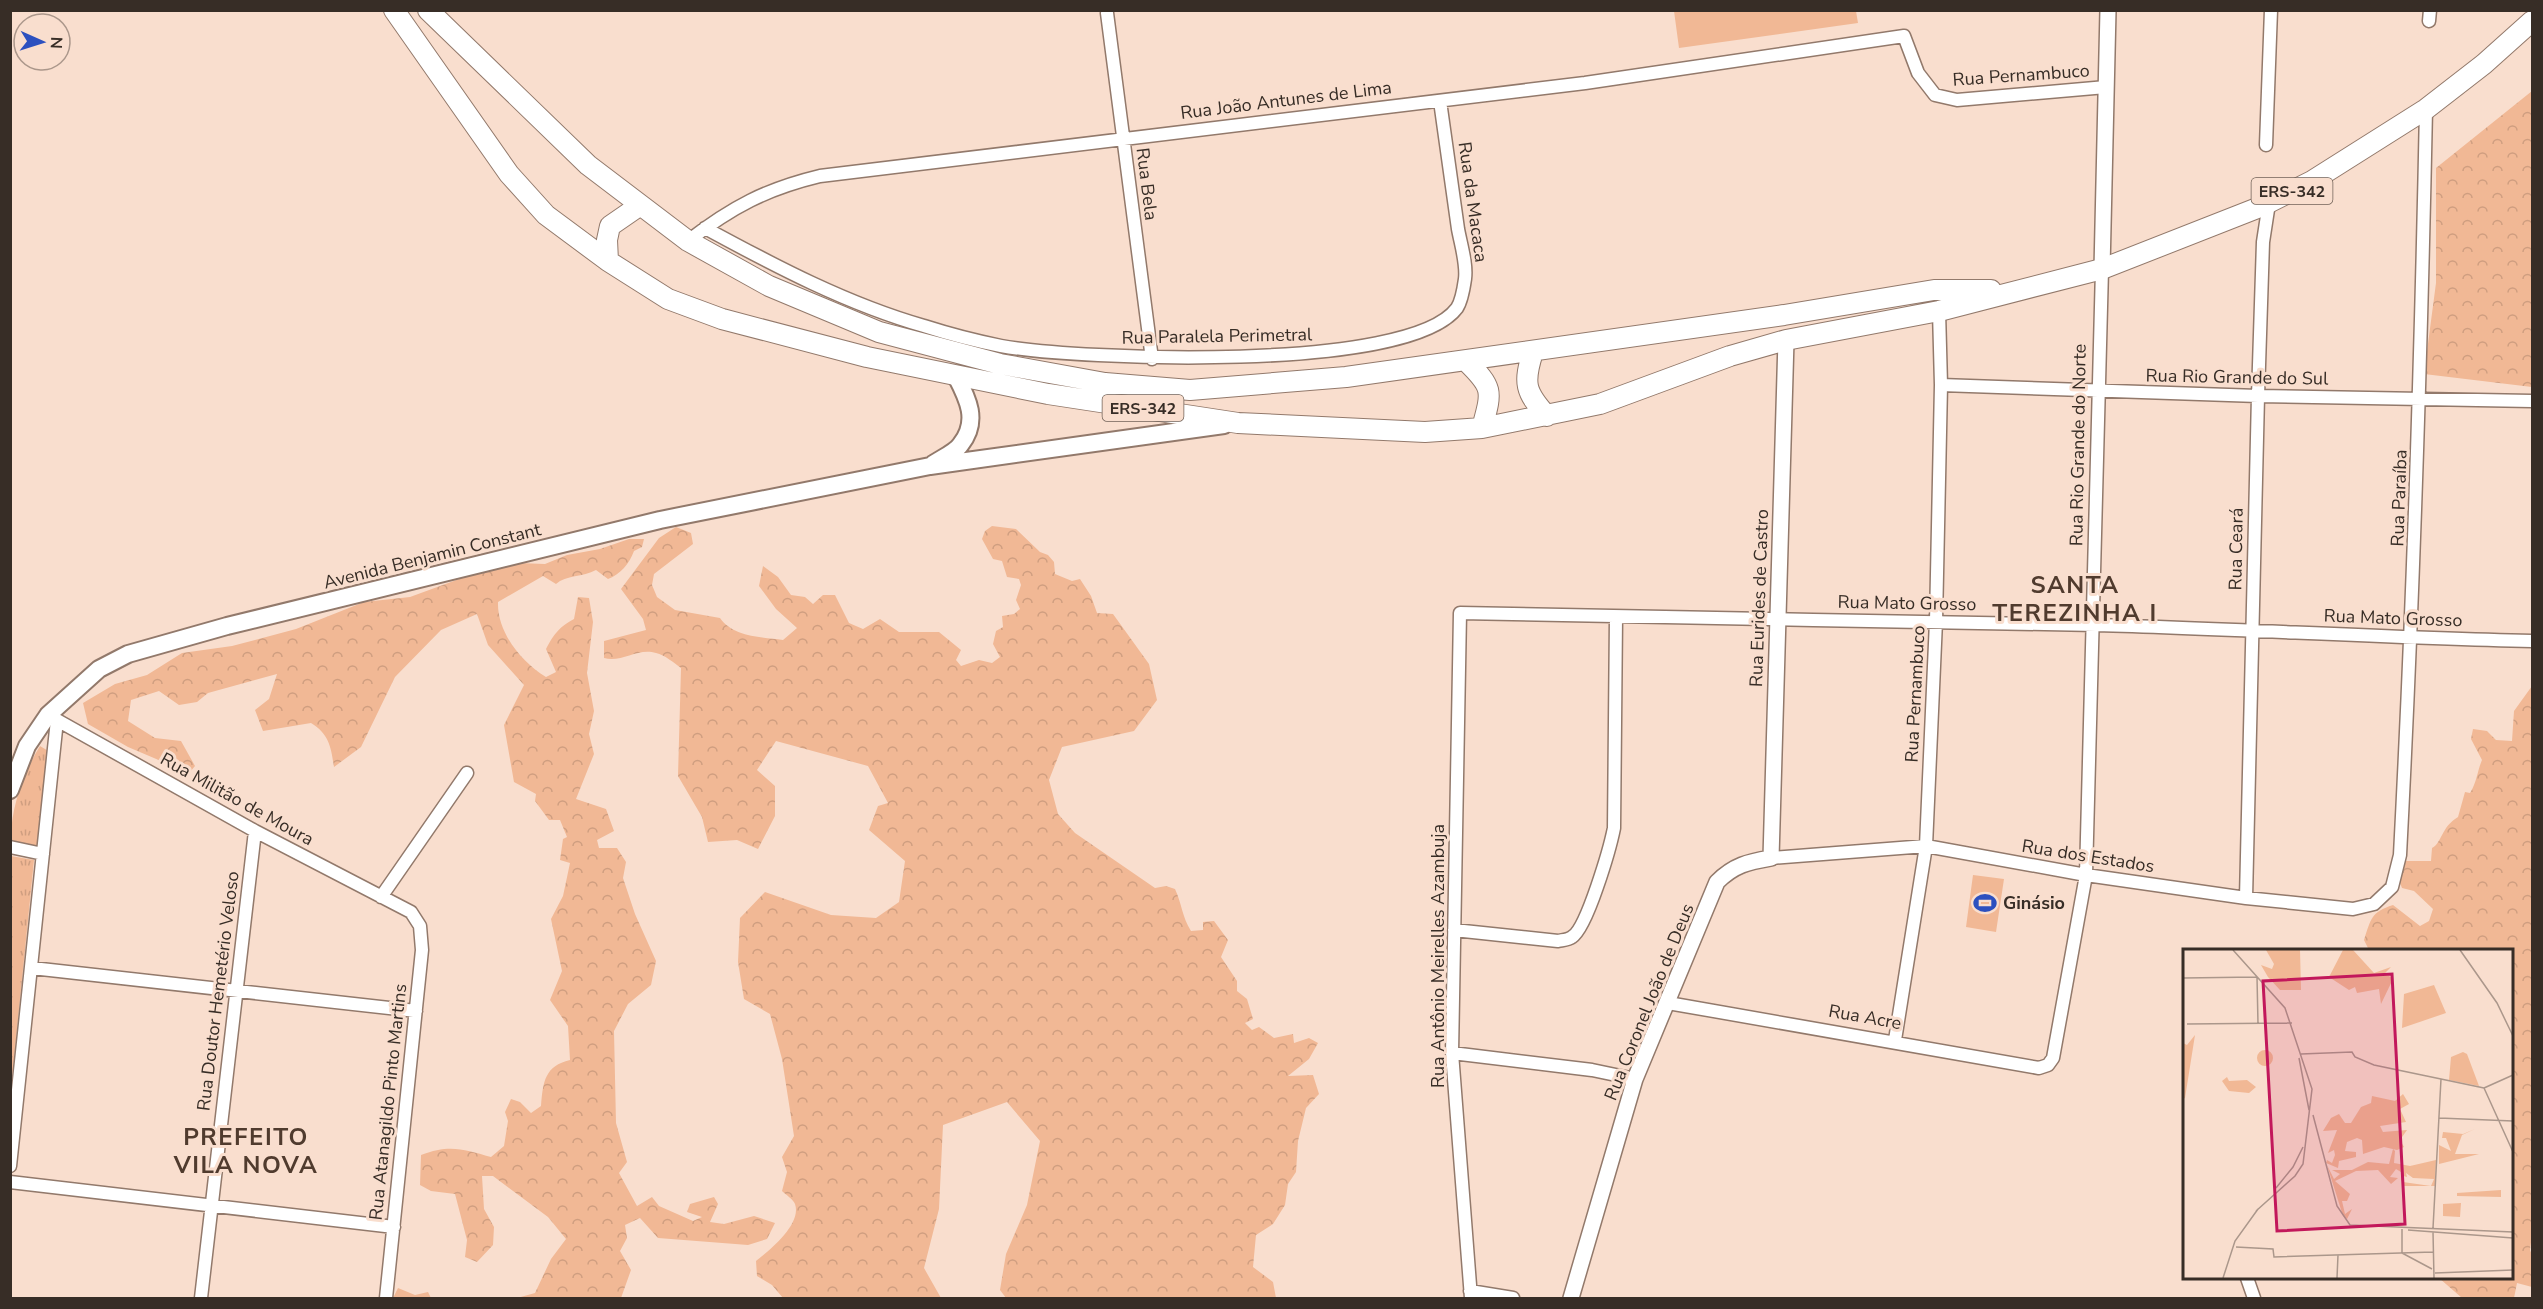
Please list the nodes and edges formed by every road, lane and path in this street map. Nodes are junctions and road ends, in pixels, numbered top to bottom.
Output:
1 (394, 10) edge
2 (428, 10) edge
3 (2108, 10) edge
4 (2271, 10) edge
5 (1107, 13) dead end
6 (2532, 21) edge
7 (1904, 36) joint
8 (2106, 87) junction
9 (1440, 101) junction
10 (2426, 110) junction
11 (1123, 137) junction
12 (2266, 145) dead end
13 (2269, 202) junction
14 (639, 206) junction
15 (705, 228) junction
16 (688, 241) junction
17 (608, 261) junction
18 (2102, 269) junction
19 (2014, 290) junction
20 (1457, 308) joint
21 (1939, 311) junction
22 (1786, 340) junction
23 (1533, 352) junction
24 (1152, 359) junction
25 (1466, 361) junction
26 (956, 376) junction
27 (1941, 385) junction
28 (2098, 391) junction
29 (2258, 396) junction
30 (2421, 399) junction
31 (2532, 401) edge
32 (1547, 416) junction
33 (1238, 423) junction
34 (1482, 428) junction
35 (930, 466) junction
36 (1460, 613) joint
37 (1616, 617) junction
38 (1777, 620) junction
39 (1936, 621) junction
40 (2094, 625) junction
41 (2252, 629) junction
42 (2411, 639) junction
43 (2532, 641) edge
44 (53, 717) junction
45 (467, 773) dead end
46 (10, 790) edge
47 (255, 831) junction
48 (1926, 846) junction
49 (10, 847) edge
50 (43, 854) junction
51 (1771, 858) junction
52 (2086, 875) junction
53 (2392, 887) joint
54 (381, 897) junction
55 (2246, 898) junction
56 (411, 912) joint
57 (1454, 930) junction
58 (32, 968) junction
59 (237, 992) junction
60 (1668, 1003) junction
61 (416, 1011) junction
62 (1895, 1041) junction
63 (1452, 1053) junction
64 (2053, 1058) joint
65 (1635, 1079) junction
66 (10, 1166) edge
67 (10, 1182) edge
68 (211, 1206) junction
69 (394, 1227) junction
70 (2247, 1279) edge
71 (1471, 1295) edge
72 (201, 1299) edge
73 (386, 1299) edge
74 (1513, 1299) edge
75 (1571, 1299) edge
76 (2254, 1299) edge

1 - 17 main road, ERS-342
2 - 14 main road, ERS-342
3 - 8 street, Rua Rio Grande do Norte
4 - 12 street
5 - 11 street, Rua Bela
6 - 10 main road, ERS-342
7 - 8 street, Rua Pernambuco
7 - 9 street, Rua João Antunes de Lima
8 - 18 street, Rua Rio Grande do Norte
9 - 11 street, Rua João Antunes de Lima
9 - 20 street, Rua da Macaca
10 - 13 main road, ERS-342
10 - 30 street, Rua Paraíba
11 - 15 street, Rua João Antunes de Lima
11 - 24 street, Rua Bela
13 - 18 main road, ERS-342
13 - 29 street, Rua Ceará
14 - 16 main road, ERS-342
14 - 17 main road
15 - 16 street, Rua João Antunes de Lima
15 - 24 street, Rua Paralela Perimetral
16 - 25 main road, ERS-342
17 - 26 main road, ERS-342
18 - 19 main road, ERS-342
18 - 28 street, Rua Rio Grande do Norte
19 - 21 main road, ERS-342
19 - 23 main road, ERS-342
20 - 24 street, Rua Paralela Perimetral
21 - 22 main road, ERS-342
21 - 27 street, Rua Pernambuco
22 - 32 main road, ERS-342
22 - 38 street, Rua Eurides de Castro
23 - 25 main road, ERS-342
23 - 32 main road
25 - 34 main road
26 - 33 main road, ERS-342
26 - 35 main road, Avenida Benjamin Constant
27 - 28 street, Rua Rio Grande do Sul
27 - 39 street, Rua Pernambuco
28 - 29 street, Rua Rio Grande do Sul
28 - 40 street, Rua Rio Grande do Norte
29 - 30 street, Rua Rio Grande do Sul
29 - 41 street, Rua Ceará
30 - 31 street, Rua Rio Grande do Sul
30 - 42 street, Rua Paraíba
32 - 34 main road, ERS-342
33 - 34 main road, ERS-342
33 - 35 main road, Avenida Benjamin Constant
35 - 44 main road, Avenida Benjamin Constant
36 - 37 street, Rua Mato Grosso
36 - 57 street, Rua Antônio Meirelles Azambuja
37 - 38 street, Rua Mato Grosso
37 - 57 street
38 - 39 street, Rua Mato Grosso
38 - 51 street, Rua Eurides de Castro
39 - 40 street, Rua Mato Grosso
39 - 48 street, Rua Pernambuco
40 - 41 street, Rua Mato Grosso
40 - 52 street, Rua Rio Grande do Norte
41 - 42 street, Rua Mato Grosso
41 - 55 street, Rua Ceará
42 - 43 street, Rua Mato Grosso
42 - 53 street, Rua Paraíba
44 - 46 main road, Avenida Benjamin Constant
44 - 47 street, Rua Militão de Moura
44 - 50 street
45 - 54 street
47 - 54 street, Rua Militão de Moura
47 - 59 street, Rua Doutor Hemetério Veloso
48 - 51 street, Rua dos Estados
48 - 52 street, Rua dos Estados
48 - 62 street, Rua Pernambuco
49 - 50 street
50 - 58 street
51 - 60 street, Rua Coronel João de Deus
52 - 55 street, Rua dos Estados
52 - 64 street, Rua Rio Grande do Norte
53 - 55 street, Rua dos Estados
54 - 56 street, Rua Militão de Moura
56 - 61 street, Rua Atanagildo Pinto Martins
57 - 63 street, Rua Antônio Meirelles Azambuja
58 - 59 street
58 - 66 street
59 - 61 street
59 - 68 street, Rua Doutor Hemetério Veloso
60 - 62 street, Rua Acre
60 - 65 street, Rua Coronel João de Deus
61 - 69 street, Rua Atanagildo Pinto Martins
62 - 64 street, Rua Acre
63 - 65 street
63 - 71 street, Rua Antônio Meirelles Azambuja
65 - 75 street, Rua Coronel João de Deus
67 - 68 street
68 - 69 street
68 - 72 street, Rua Doutor Hemetério Veloso
69 - 73 street, Rua Atanagildo Pinto Martins
70 - 76 street
71 - 74 street

